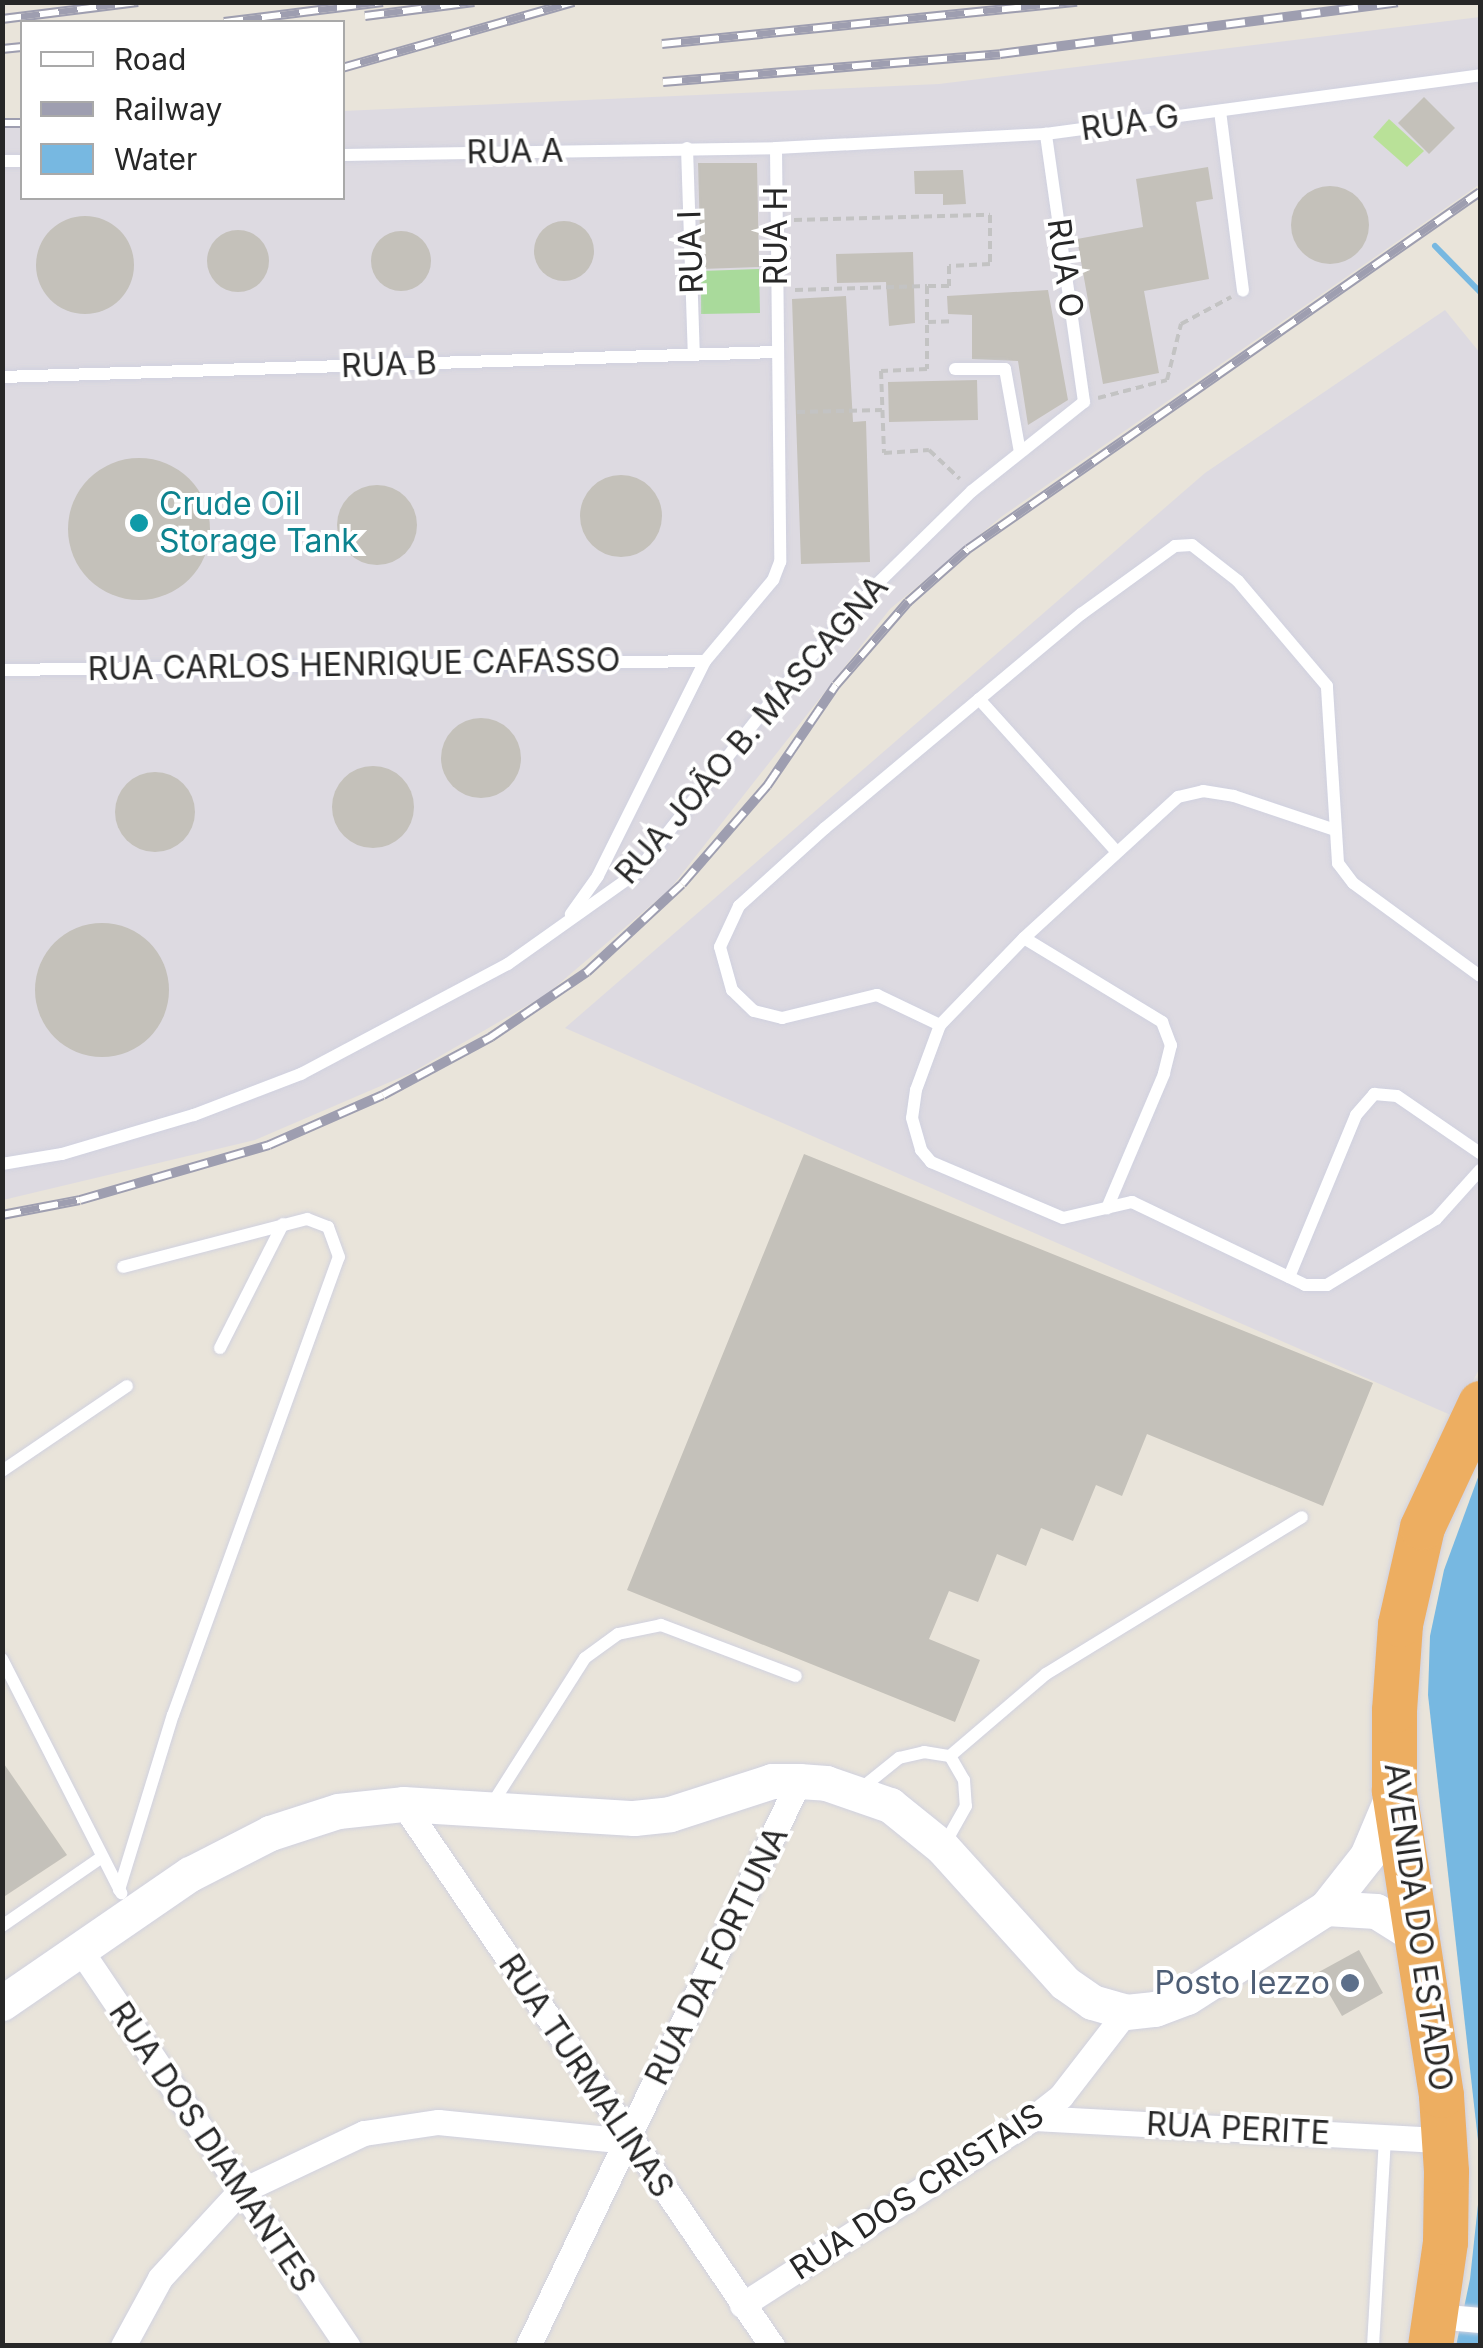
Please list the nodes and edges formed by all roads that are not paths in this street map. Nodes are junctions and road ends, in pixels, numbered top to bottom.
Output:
1 (1480, 75) edge
2 (1220, 110) junction
3 (1046, 134) junction
4 (687, 148) junction
5 (776, 148) junction
6 (345, 155) edge
7 (1244, 290) road end
8 (776, 352) junction
9 (694, 355) junction
10 (955, 369) dead end
11 (2, 377) edge
12 (1084, 402) joint
13 (1020, 452) junction
14 (705, 661) junction
15 (2, 670) edge
16 (979, 698) junction
17 (1332, 829) junction
18 (1115, 850) junction
19 (566, 920) junction
20 (1024, 938) junction
21 (1480, 974) edge
22 (940, 1025) junction
23 (1480, 1153) edge
24 (2, 1164) edge
25 (1480, 1170) edge
26 (1107, 1208) junction
27 (282, 1224) junction
28 (122, 1267) dead end
29 (1289, 1278) junction
30 (220, 1348) dead end
31 (127, 1386) dead end
32 (1480, 1403) edge
33 (2, 1471) edge
34 (1302, 1517) dead end
35 (2, 1659) edge
36 (796, 1676) dead end
37 (950, 1756) junction
38 (799, 1781) junction
39 (1394, 1790) junction
40 (857, 1792) junction
41 (403, 1804) junction
42 (488, 1811) junction
43 (942, 1847) junction
44 (102, 1858) junction
45 (125, 1902) junction
46 (1326, 1908) junction
47 (2, 1926) edge
48 (1416, 1936) junction
49 (78, 1948) junction
50 (2, 2003) edge
51 (1126, 2012) junction
52 (1033, 2118) junction
53 (1385, 2137) junction
54 (1444, 2140) junction
55 (628, 2141) junction
56 (239, 2192) junction
57 (742, 2305) junction
58 (1452, 2325) edge
59 (124, 2346) edge
60 (347, 2346) edge
61 (528, 2346) edge
62 (772, 2346) edge
63 (1373, 2346) edge

1 - 2 lane, RUA G
2 - 3 lane, RUA G
2 - 7 lane
3 - 5 lane, RUA G
3 - 12 lane, RUA O
4 - 5 lane, RUA H
4 - 6 lane, RUA A
4 - 9 lane, RUA I
5 - 8 lane, RUA H
8 - 9 lane, RUA B
8 - 14 lane, RUA H
9 - 11 lane, RUA B
10 - 13 lane
12 - 13 lane, RUA JOÃO B. MASCAGNA
13 - 19 lane, RUA JOÃO B. MASCAGNA
14 - 15 lane, RUA CARLOS HENRIQUE CAFASSO
14 - 19 lane, RUA H
16 - 17 lane
16 - 18 lane
16 - 22 lane
17 - 18 lane
17 - 21 lane
18 - 20 lane
19 - 24 lane, RUA JOÃO B. MASCAGNA
20 - 22 lane
20 - 26 lane
22 - 26 lane
23 - 29 lane
25 - 29 lane
26 - 29 lane
27 - 28 lane
27 - 30 lane
27 - 45 lane
31 - 33 lane
32 - 39 highway, AVENIDA DO ESTADO
34 - 37 lane
35 - 44 lane
36 - 42 lane
37 - 40 lane
37 - 43 lane
38 - 40 main road
38 - 42 main road
38 - 55 street, RUA DA FORTUNA
39 - 46 main road
39 - 48 highway, AVENIDA DO ESTADO
40 - 43 main road
41 - 42 main road
41 - 45 main road
41 - 55 street, RUA TURMALINAS
43 - 51 main road
44 - 45 lane
44 - 47 lane
45 - 49 main road
46 - 48 main road
46 - 51 main road
48 - 54 highway, AVENIDA DO ESTADO
49 - 50 main road
49 - 56 street, RUA DOS DIAMANTES
51 - 52 street, RUA DOS CRISTAIS
52 - 53 street, RUA PERITE
52 - 57 street, RUA DOS CRISTAIS
53 - 54 street, RUA PERITE
53 - 63 lane
54 - 58 highway, AVENIDA DO ESTADO
55 - 56 street
55 - 57 street, RUA TURMALINAS
55 - 61 street, RUA DA FORTUNA
56 - 59 street
56 - 60 street, RUA DOS DIAMANTES
57 - 62 street, RUA TURMALINAS

